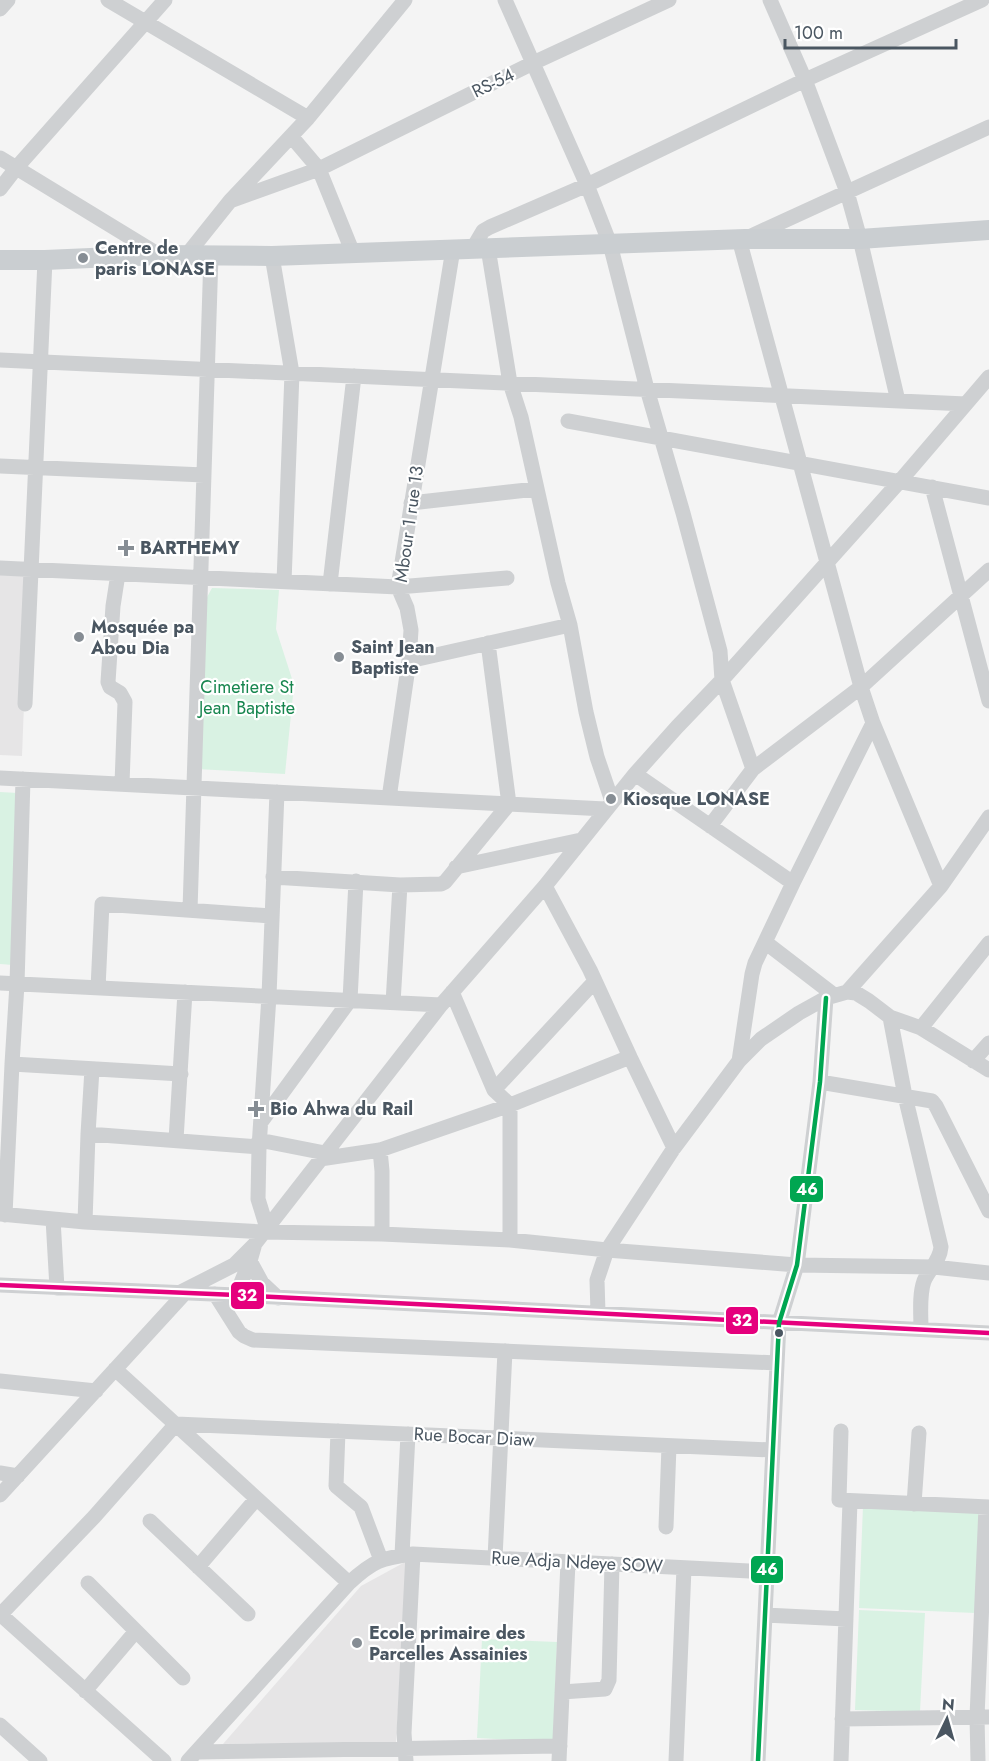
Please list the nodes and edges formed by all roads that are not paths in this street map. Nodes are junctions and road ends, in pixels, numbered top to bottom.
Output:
1 (8, 0) edge
2 (108, 0) edge
3 (165, 0) edge
4 (405, 0) edge
5 (505, 0) edge
6 (669, 0) edge
7 (770, 0) edge
8 (982, 0) edge
9 (0, 9) edge
10 (146, 22) junction
11 (533, 63) junction
12 (805, 80) junction
13 (308, 118) junction
14 (989, 128) edge
15 (291, 136) junction
16 (0, 158) edge
17 (17, 167) junction
18 (319, 169) junction
19 (587, 185) junction
20 (0, 189) edge
21 (847, 192) junction
22 (230, 201) junction
23 (989, 230) edge
24 (742, 239) junction
25 (860, 239) junction
26 (610, 244) junction
27 (471, 248) junction
28 (353, 253) junction
29 (159, 255) junction
30 (212, 255) junction
31 (186, 256) junction
32 (272, 256) junction
33 (0, 260) edge
34 (45, 260) junction
35 (0, 360) edge
36 (40, 362) junction
37 (208, 370) junction
38 (292, 374) junction
39 (354, 376) junction
40 (989, 377) edge
41 (432, 380) junction
42 (510, 383) junction
43 (647, 389) junction
44 (782, 396) junction
45 (976, 398) edge
46 (898, 401) junction
47 (568, 421) dead end
48 (661, 438) junction
49 (801, 464) junction
50 (0, 466) edge
51 (36, 468) junction
52 (204, 475) junction
53 (900, 481) junction
54 (932, 487) junction
55 (536, 489) junction
56 (989, 498) edge
57 (411, 503) junction
58 (828, 561) junction
59 (0, 568) edge
60 (32, 569) junction
61 (989, 570) edge
62 (118, 574) junction
63 (201, 578) junction
64 (507, 578) dead end
65 (284, 582) junction
66 (330, 584) junction
67 (398, 587) junction
68 (960, 597) junction
69 (570, 625) junction
70 (488, 643) junction
71 (409, 661) junction
72 (722, 680) junction
73 (861, 687) junction
74 (989, 701) edge
75 (25, 704) dead end
76 (873, 723) junction
77 (753, 769) junction
78 (635, 774) junction
79 (0, 778) edge
80 (23, 779) junction
81 (122, 784) junction
82 (194, 788) junction
83 (277, 792) junction
84 (389, 798) junction
85 (509, 804) junction
86 (609, 805) junction
87 (989, 817) edge
88 (710, 826) junction
89 (581, 840) junction
90 (456, 867) junction
91 (273, 877) junction
92 (356, 881) junction
93 (793, 883) junction
94 (400, 885) junction
95 (545, 886) junction
96 (941, 886) junction
97 (190, 910) junction
98 (271, 916) junction
99 (765, 942) junction
100 (989, 944) edge
101 (595, 981) junction
102 (0, 983) edge
103 (17, 984) junction
104 (98, 988) junction
105 (185, 992) junction
106 (452, 992) junction
107 (836, 995) junction
108 (269, 996) junction
109 (350, 1000) junction
110 (393, 1003) junction
111 (441, 1005) junction
112 (890, 1017) junction
113 (921, 1028) junction
114 (989, 1043) edge
115 (630, 1057) junction
116 (739, 1061) junction
117 (973, 1061) junction
118 (12, 1064) junction
119 (92, 1069) junction
120 (989, 1070) edge
121 (181, 1074) junction
122 (820, 1083) junction
123 (494, 1090) junction
124 (905, 1096) junction
125 (510, 1105) junction
126 (261, 1122) junction
127 (88, 1134) junction
128 (4, 1135) edge
129 (176, 1140) junction
130 (259, 1144) junction
131 (674, 1148) junction
132 (380, 1150) junction
133 (322, 1156) junction
134 (973, 1177) junction
135 (989, 1182) edge
136 (989, 1211) edge
137 (3, 1215) edge
138 (53, 1219) junction
139 (85, 1222) junction
140 (382, 1234) junction
141 (262, 1235) junction
142 (510, 1240) junction
143 (607, 1250) junction
144 (250, 1261) junction
145 (234, 1265) junction
146 (797, 1265) junction
147 (934, 1267) junction
148 (989, 1273) edge
149 (0, 1285) edge
150 (57, 1288) junction
151 (182, 1293) junction
152 (225, 1295) junction
153 (278, 1298) junction
154 (598, 1313) junction
155 (779, 1323) junction
156 (921, 1329) junction
157 (989, 1333) edge
158 (505, 1351) junction
159 (777, 1363) junction
160 (115, 1369) junction
161 (0, 1381) edge
162 (96, 1391) junction
163 (176, 1424) junction
164 (338, 1431) junction
165 (841, 1431) dead end
166 (919, 1433) dead end
167 (408, 1434) junction
168 (501, 1438) junction
169 (669, 1446) junction
170 (772, 1450) junction
171 (0, 1473) edge
172 (18, 1476) junction
173 (0, 1495) edge
174 (256, 1499) junction
175 (850, 1501) junction
176 (914, 1503) junction
177 (987, 1507) edge
178 (150, 1521) dead end
179 (666, 1527) dead end
180 (396, 1557) junction
181 (495, 1558) junction
182 (568, 1562) junction
183 (612, 1564) junction
184 (198, 1567) junction
185 (684, 1568) junction
186 (767, 1572) junction
187 (88, 1583) dead end
188 (349, 1583) junction
189 (248, 1614) dead end
190 (0, 1615) edge
191 (765, 1615) junction
192 (846, 1619) junction
193 (136, 1631) junction
194 (183, 1678) dead end
195 (85, 1691) junction
196 (562, 1692) junction
197 (983, 1717) edge
198 (842, 1719) junction
199 (0, 1725) edge
200 (560, 1753) edge
201 (406, 1755) edge
202 (193, 1757) edge
203 (40, 1761) edge
204 (164, 1761) edge
205 (676, 1761) edge
206 (758, 1761) edge
207 (841, 1761) edge
208 (978, 1761) edge

1 - 9 street
2 - 10 street
3 - 10 street
4 - 13 street
5 - 11 street
6 - 11 street, RS-54
7 - 12 street
8 - 12 street
10 - 13 street
10 - 17 street
11 - 18 street, RS-54
11 - 19 street
12 - 19 street
12 - 21 street
13 - 15 street
14 - 21 street
15 - 18 street
15 - 22 street
16 - 17 street
17 - 20 street
17 - 29 street
18 - 22 street, RS-54
18 - 28 street
19 - 26 street
19 - 27 street
21 - 24 street
21 - 25 street
22 - 31 street
23 - 25 main road
24 - 25 main road
24 - 26 main road
24 - 44 street
25 - 46 street
26 - 27 main road
26 - 43 street
27 - 28 main road
27 - 41 street, Mbour 1 rue 13
27 - 42 street
28 - 32 main road
29 - 31 main road
29 - 34 main road
30 - 31 main road
30 - 32 main road
30 - 37 street
32 - 38 street
33 - 34 main road
34 - 36 street
35 - 36 street
36 - 37 street
36 - 51 street
37 - 38 street
37 - 52 street
38 - 39 street
38 - 65 street
39 - 41 street
39 - 66 street
40 - 45 street
41 - 42 street
41 - 57 street, Mbour 1 rue 13
42 - 43 street
42 - 55 street
43 - 44 street
43 - 48 street
44 - 46 street
44 - 49 street
45 - 46 street
45 - 53 street
47 - 48 street
48 - 49 street
48 - 72 street
49 - 53 street
49 - 58 street
50 - 51 street
51 - 52 street
51 - 60 street
52 - 63 street
53 - 54 street
53 - 58 street
54 - 56 street
54 - 68 street
55 - 57 street
55 - 69 street
57 - 67 street, Mbour 1 rue 13
58 - 72 street
58 - 73 street
59 - 60 street
60 - 62 street
60 - 75 street
61 - 68 street
62 - 63 street
62 - 81 street
63 - 65 street
63 - 82 street
64 - 67 street
65 - 66 street
66 - 67 street
67 - 71 street, Mbour 1 rue 13
68 - 73 street
68 - 74 street
69 - 70 street
69 - 86 street
70 - 71 street
70 - 85 street
71 - 84 street, Mbour 1 rue 13
72 - 77 street
72 - 78 street
73 - 76 street
73 - 77 street
76 - 93 street
76 - 96 street
77 - 88 street
78 - 86 street
78 - 88 street
79 - 80 street
80 - 81 street
80 - 103 street
81 - 82 street
82 - 83 street
82 - 97 street
83 - 84 street
83 - 91 street
84 - 85 street
85 - 86 street
85 - 90 street
86 - 89 street
87 - 96 street
88 - 93 street
89 - 90 street
89 - 95 street
90 - 94 street
91 - 92 street
91 - 98 street
92 - 94 street
92 - 109 street
93 - 99 street
94 - 110 street
95 - 101 street
95 - 106 street
96 - 107 street
97 - 98 street
97 - 104 street
98 - 108 street
99 - 107 street
99 - 116 street
100 - 113 street
101 - 115 street
101 - 123 street
102 - 103 street
103 - 104 street
103 - 118 street
104 - 105 street
105 - 108 street
105 - 121 street
106 - 111 street
106 - 123 street
107 - 112 street
107 - 116 street
107 - 122 street
108 - 109 street
108 - 126 street
109 - 110 street
109 - 126 street
110 - 111 street
111 - 133 street
112 - 113 street
112 - 124 street
113 - 117 street
114 - 117 street
115 - 125 street
115 - 131 street
116 - 131 street
117 - 120 street
118 - 119 street
118 - 128 street
119 - 121 street
119 - 127 street
121 - 129 street
122 - 124 street
122 - 146 street
123 - 125 street
124 - 134 street
124 - 147 street
125 - 132 street
125 - 142 street
126 - 130 street
127 - 129 street
127 - 139 street
128 - 137 street
129 - 130 street
130 - 133 street
130 - 141 street
131 - 143 street
132 - 133 street
132 - 140 street
133 - 141 street
134 - 135 street
134 - 136 street
137 - 138 street
138 - 139 street
138 - 150 street
139 - 141 street
140 - 141 street
140 - 142 street
141 - 144 street
141 - 145 street
142 - 143 street
143 - 146 street
143 - 154 street
144 - 152 street
144 - 153 street
145 - 151 street
145 - 152 street
146 - 147 street
146 - 155 street
147 - 148 street
147 - 156 street
149 - 150 street
150 - 151 street
151 - 152 street
151 - 160 street
152 - 153 street
152 - 158 street
153 - 154 street
154 - 155 street
155 - 156 street
155 - 159 street
156 - 157 street
158 - 159 street
158 - 168 street
159 - 170 street
160 - 162 street
160 - 163 street
161 - 162 street
162 - 172 street
163 - 164 street, Rue Bocar Diaw
163 - 174 street
163 - 190 street
164 - 167 street, Rue Bocar Diaw
164 - 180 street
165 - 175 street
166 - 176 street
167 - 168 street, Rue Bocar Diaw
167 - 180 street
168 - 169 street, Rue Bocar Diaw
168 - 181 street
169 - 170 street, Rue Bocar Diaw
169 - 179 street
170 - 186 street
171 - 172 street
172 - 173 street
174 - 184 street
174 - 188 street
175 - 176 street
175 - 192 street
176 - 177 street
177 - 197 street
178 - 184 street
180 - 181 street, Rue Adja Ndeye SOW
180 - 188 street
180 - 201 street
181 - 182 street, Rue Adja Ndeye SOW
182 - 183 street, Rue Adja Ndeye SOW
182 - 196 street
183 - 185 street, Rue Adja Ndeye SOW
183 - 196 street
184 - 189 street
185 - 186 street, Rue Adja Ndeye SOW
185 - 205 street
186 - 191 street
187 - 193 street
188 - 202 street
190 - 195 street
191 - 192 street
191 - 206 street
192 - 198 street
193 - 194 street
193 - 195 street
195 - 204 street
196 - 200 street
197 - 198 street
197 - 208 street
198 - 207 street
199 - 203 street
200 - 201 street
201 - 202 street

